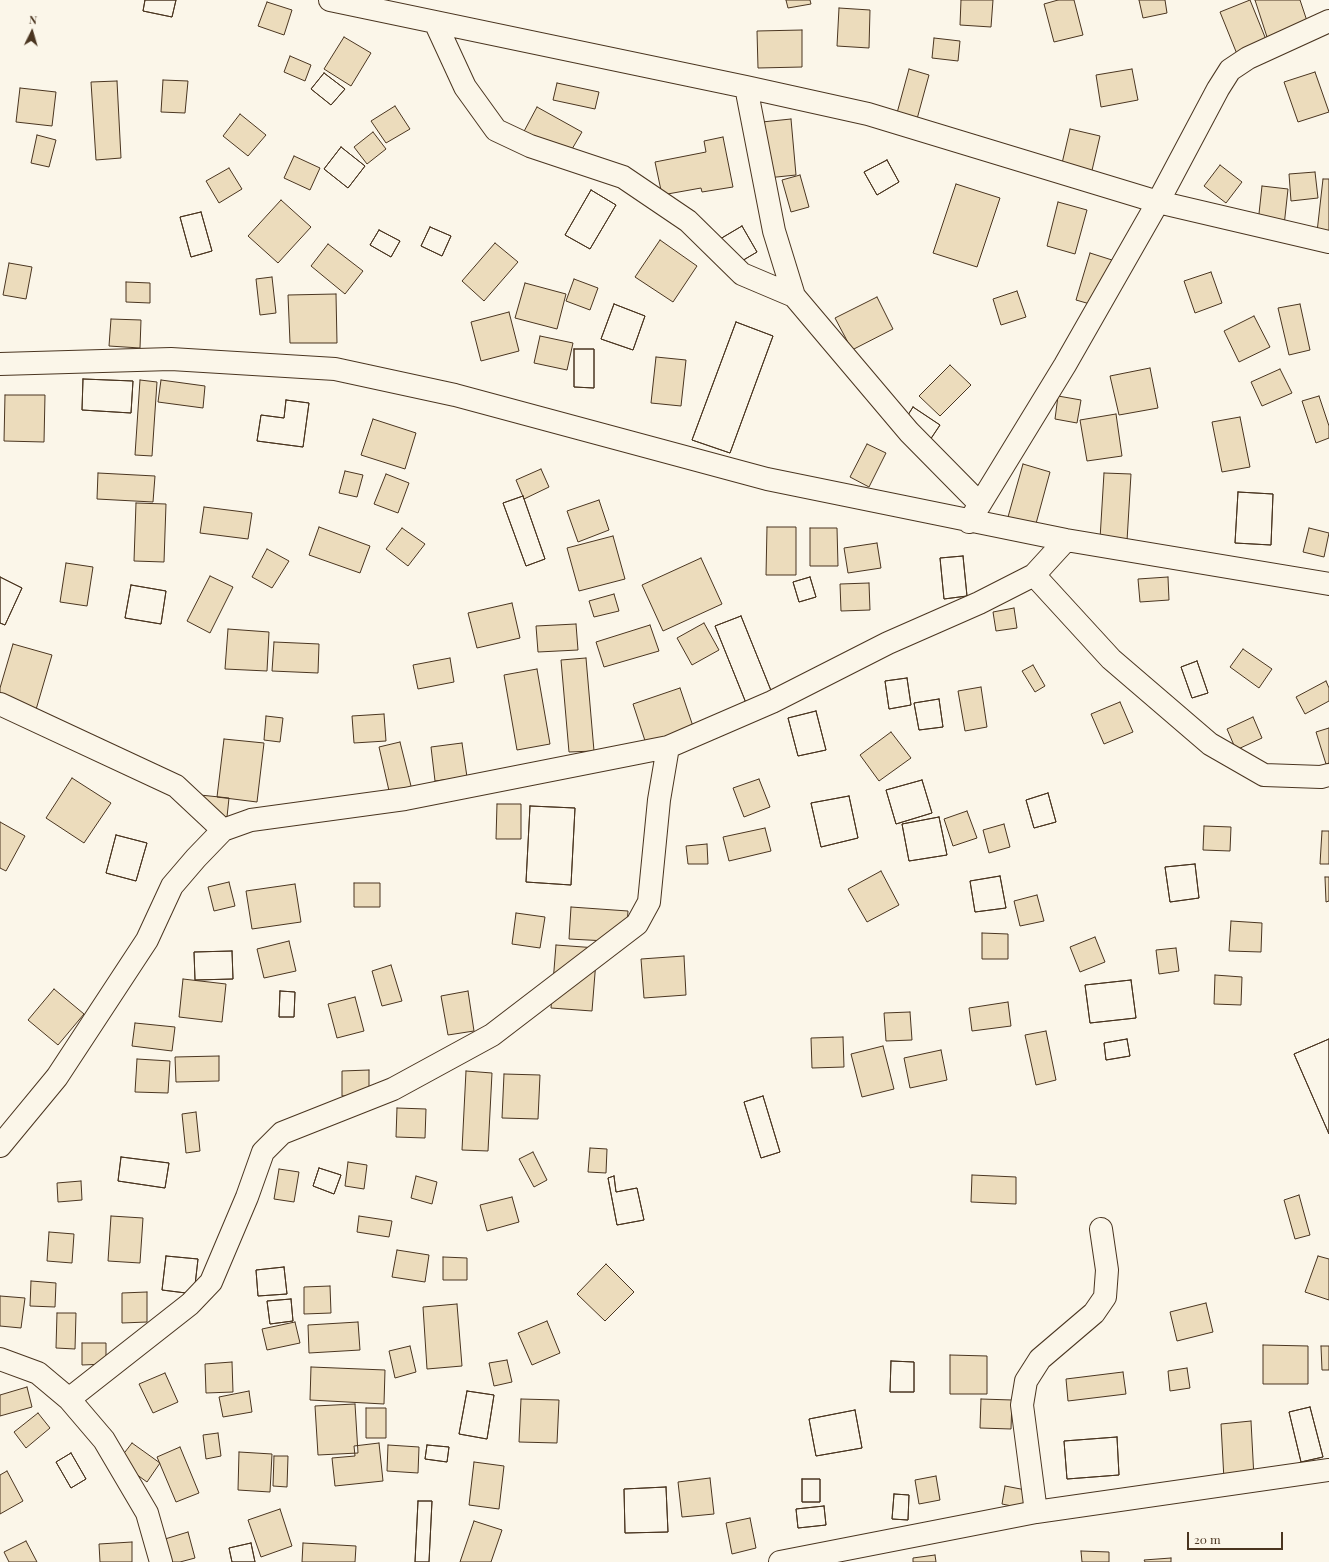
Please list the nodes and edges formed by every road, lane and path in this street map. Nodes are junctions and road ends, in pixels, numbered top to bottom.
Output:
1 (330, 0) edge
2 (1329, 21) edge
3 (435, 22) junction
4 (746, 87) junction
5 (1158, 202) junction
6 (1329, 242) edge
7 (794, 296) junction
8 (0, 364) edge
9 (974, 513) junction
10 (1066, 540) junction
11 (1034, 575) junction
12 (1329, 584) edge
13 (0, 704) edge
14 (668, 747) junction
15 (1329, 775) edge
16 (223, 830) junction
17 (0, 1146) edge
18 (1101, 1229) dead end
19 (0, 1359) edge
20 (69, 1400) junction
21 (1329, 1470) edge
22 (1036, 1512) junction
23 (161, 1562) edge
24 (780, 1562) edge

1 - 3 street
2 - 5 street
3 - 4 street
3 - 7 street
4 - 5 street
4 - 7 street
5 - 6 street
5 - 9 street
7 - 9 street
8 - 9 street
9 - 10 street
10 - 11 street
10 - 12 street
11 - 14 street
11 - 15 street
13 - 16 street
14 - 16 street
14 - 20 street
16 - 17 street
18 - 22 street
19 - 20 street
20 - 23 street
21 - 22 street
22 - 24 street

